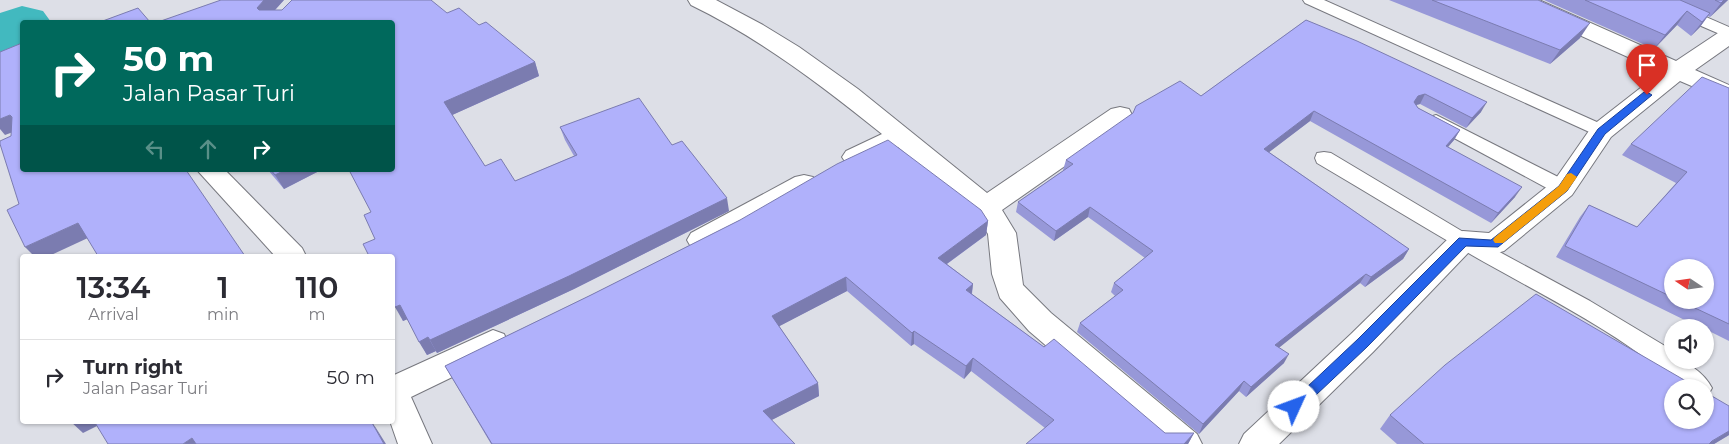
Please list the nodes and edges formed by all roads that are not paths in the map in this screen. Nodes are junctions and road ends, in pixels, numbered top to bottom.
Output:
1 (699, 0) edge
2 (1311, 0) edge
3 (1521, 0) edge
4 (1654, 0) edge
5 (1729, 35) edge
6 (1678, 71) junction
7 (1729, 94) edge
8 (1419, 112) edge
9 (1120, 115) dead end
10 (1602, 131) junction
11 (900, 135) junction
12 (1324, 158) dead end
13 (212, 172) edge
14 (1563, 188) junction
15 (986, 207) junction
16 (1463, 241) junction
17 (680, 251) edge
18 (290, 254) edge
19 (515, 332) edge
20 (1689, 379) edge
21 (395, 390) edge
22 (395, 395) edge
23 (1268, 440) edge
24 (416, 444) edge
25 (1184, 444) edge

1 - 11 street
2 - 10 lane
3 - 6 street
4 - 5 lane
5 - 6 street
6 - 7 street
6 - 10 street
8 - 14 lane
9 - 15 street
10 - 14 street
11 - 15 street
11 - 17 street
12 - 16 lane
13 - 18 street
14 - 16 street
15 - 25 street
16 - 20 lane
16 - 23 street
19 - 21 street
22 - 24 street

